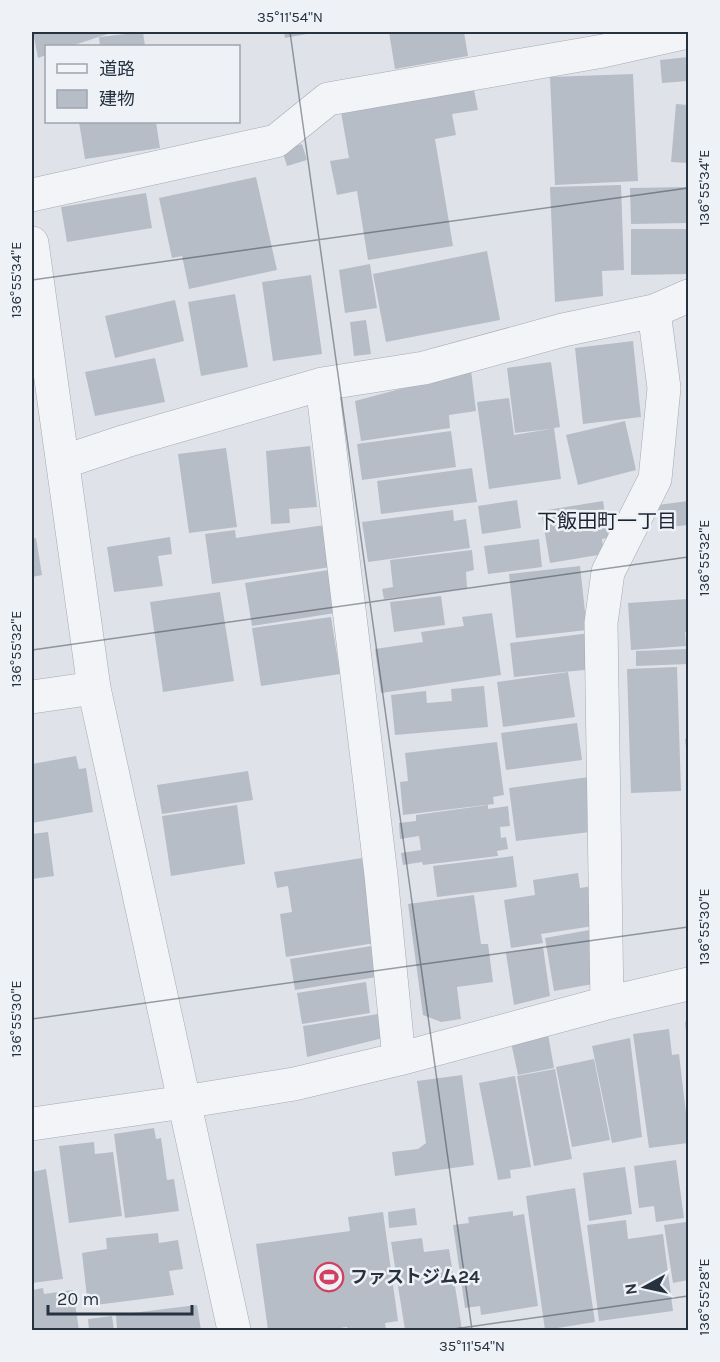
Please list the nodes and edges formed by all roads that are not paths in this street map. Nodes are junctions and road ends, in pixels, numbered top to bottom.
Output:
1 (688, 32) edge
2 (32, 195) edge
3 (32, 243) edge
4 (688, 296) edge
5 (654, 311) junction
6 (322, 384) junction
7 (63, 462) junction
8 (94, 688) junction
9 (32, 697) edge
10 (688, 984) edge
11 (608, 1004) junction
12 (399, 1059) junction
13 (184, 1102) junction
14 (32, 1124) edge
15 (234, 1330) edge

1 - 2 street
3 - 7 street
4 - 5 street
5 - 6 street
5 - 11 street
6 - 7 street
6 - 12 street
7 - 8 street
8 - 9 street
8 - 13 street
10 - 11 street
11 - 12 street
12 - 13 street
13 - 14 street
13 - 15 street

